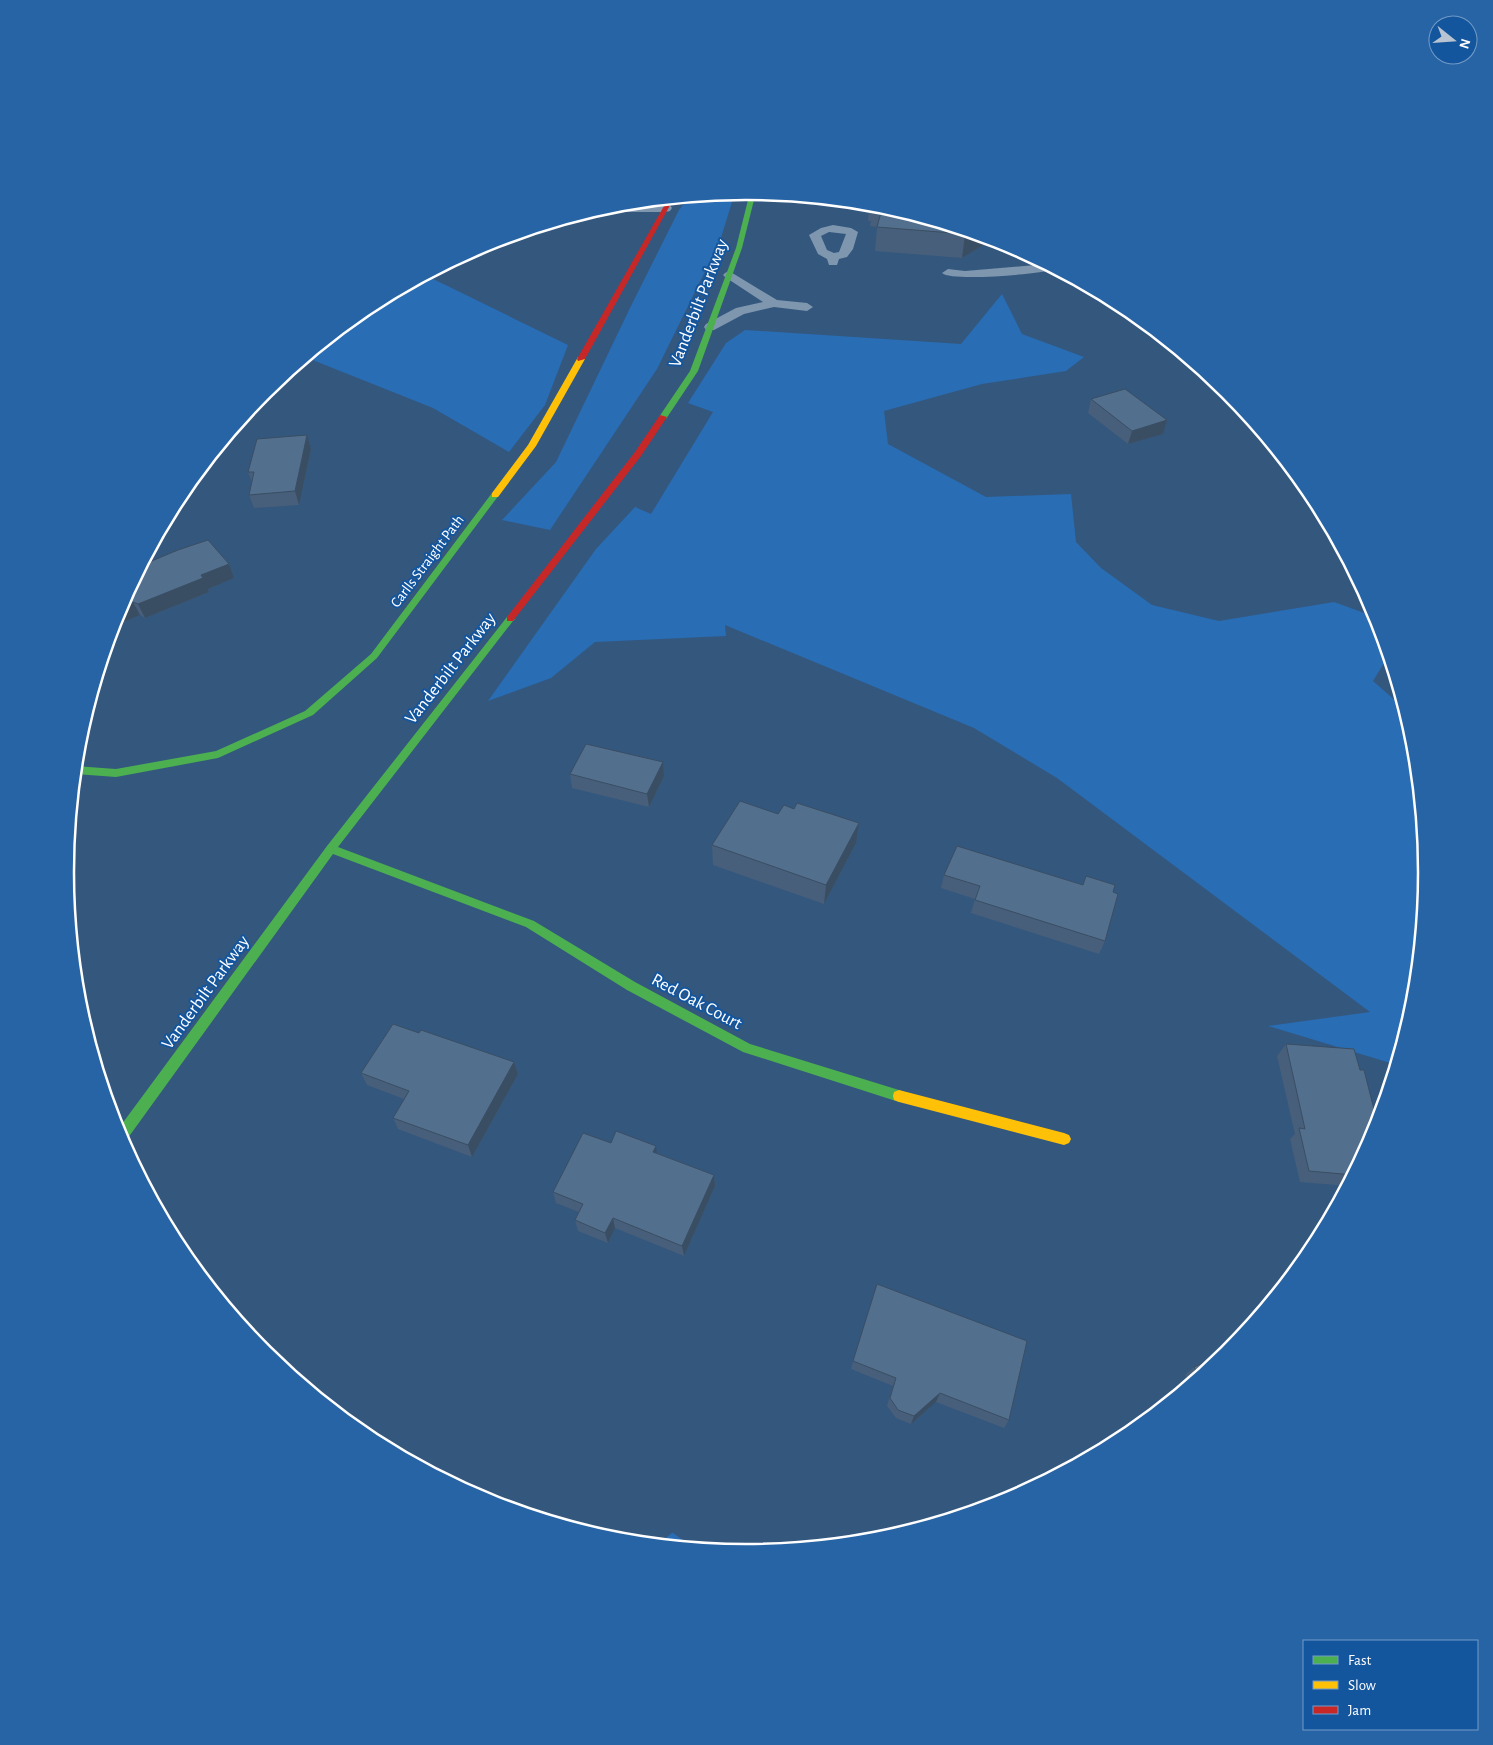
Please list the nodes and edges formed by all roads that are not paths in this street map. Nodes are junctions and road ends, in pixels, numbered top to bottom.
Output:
1 (751, 200) edge
2 (667, 205) edge
3 (1041, 268) edge
4 (948, 273) dead end
5 (729, 275) junction
6 (774, 303) junction
7 (807, 307) dead end
8 (710, 327) junction
9 (82, 770) edge
10 (331, 849) junction
11 (125, 1131) edge
12 (1064, 1138) dead end

1 - 5 street, Vanderbilt Parkway
2 - 9 street, Carlls Straight Path
3 - 4 lane
5 - 6 lane
5 - 8 street, Vanderbilt Parkway
6 - 7 lane
6 - 8 lane
8 - 10 street, Vanderbilt Parkway
10 - 11 street, Vanderbilt Parkway
10 - 12 street, Red Oak Court

